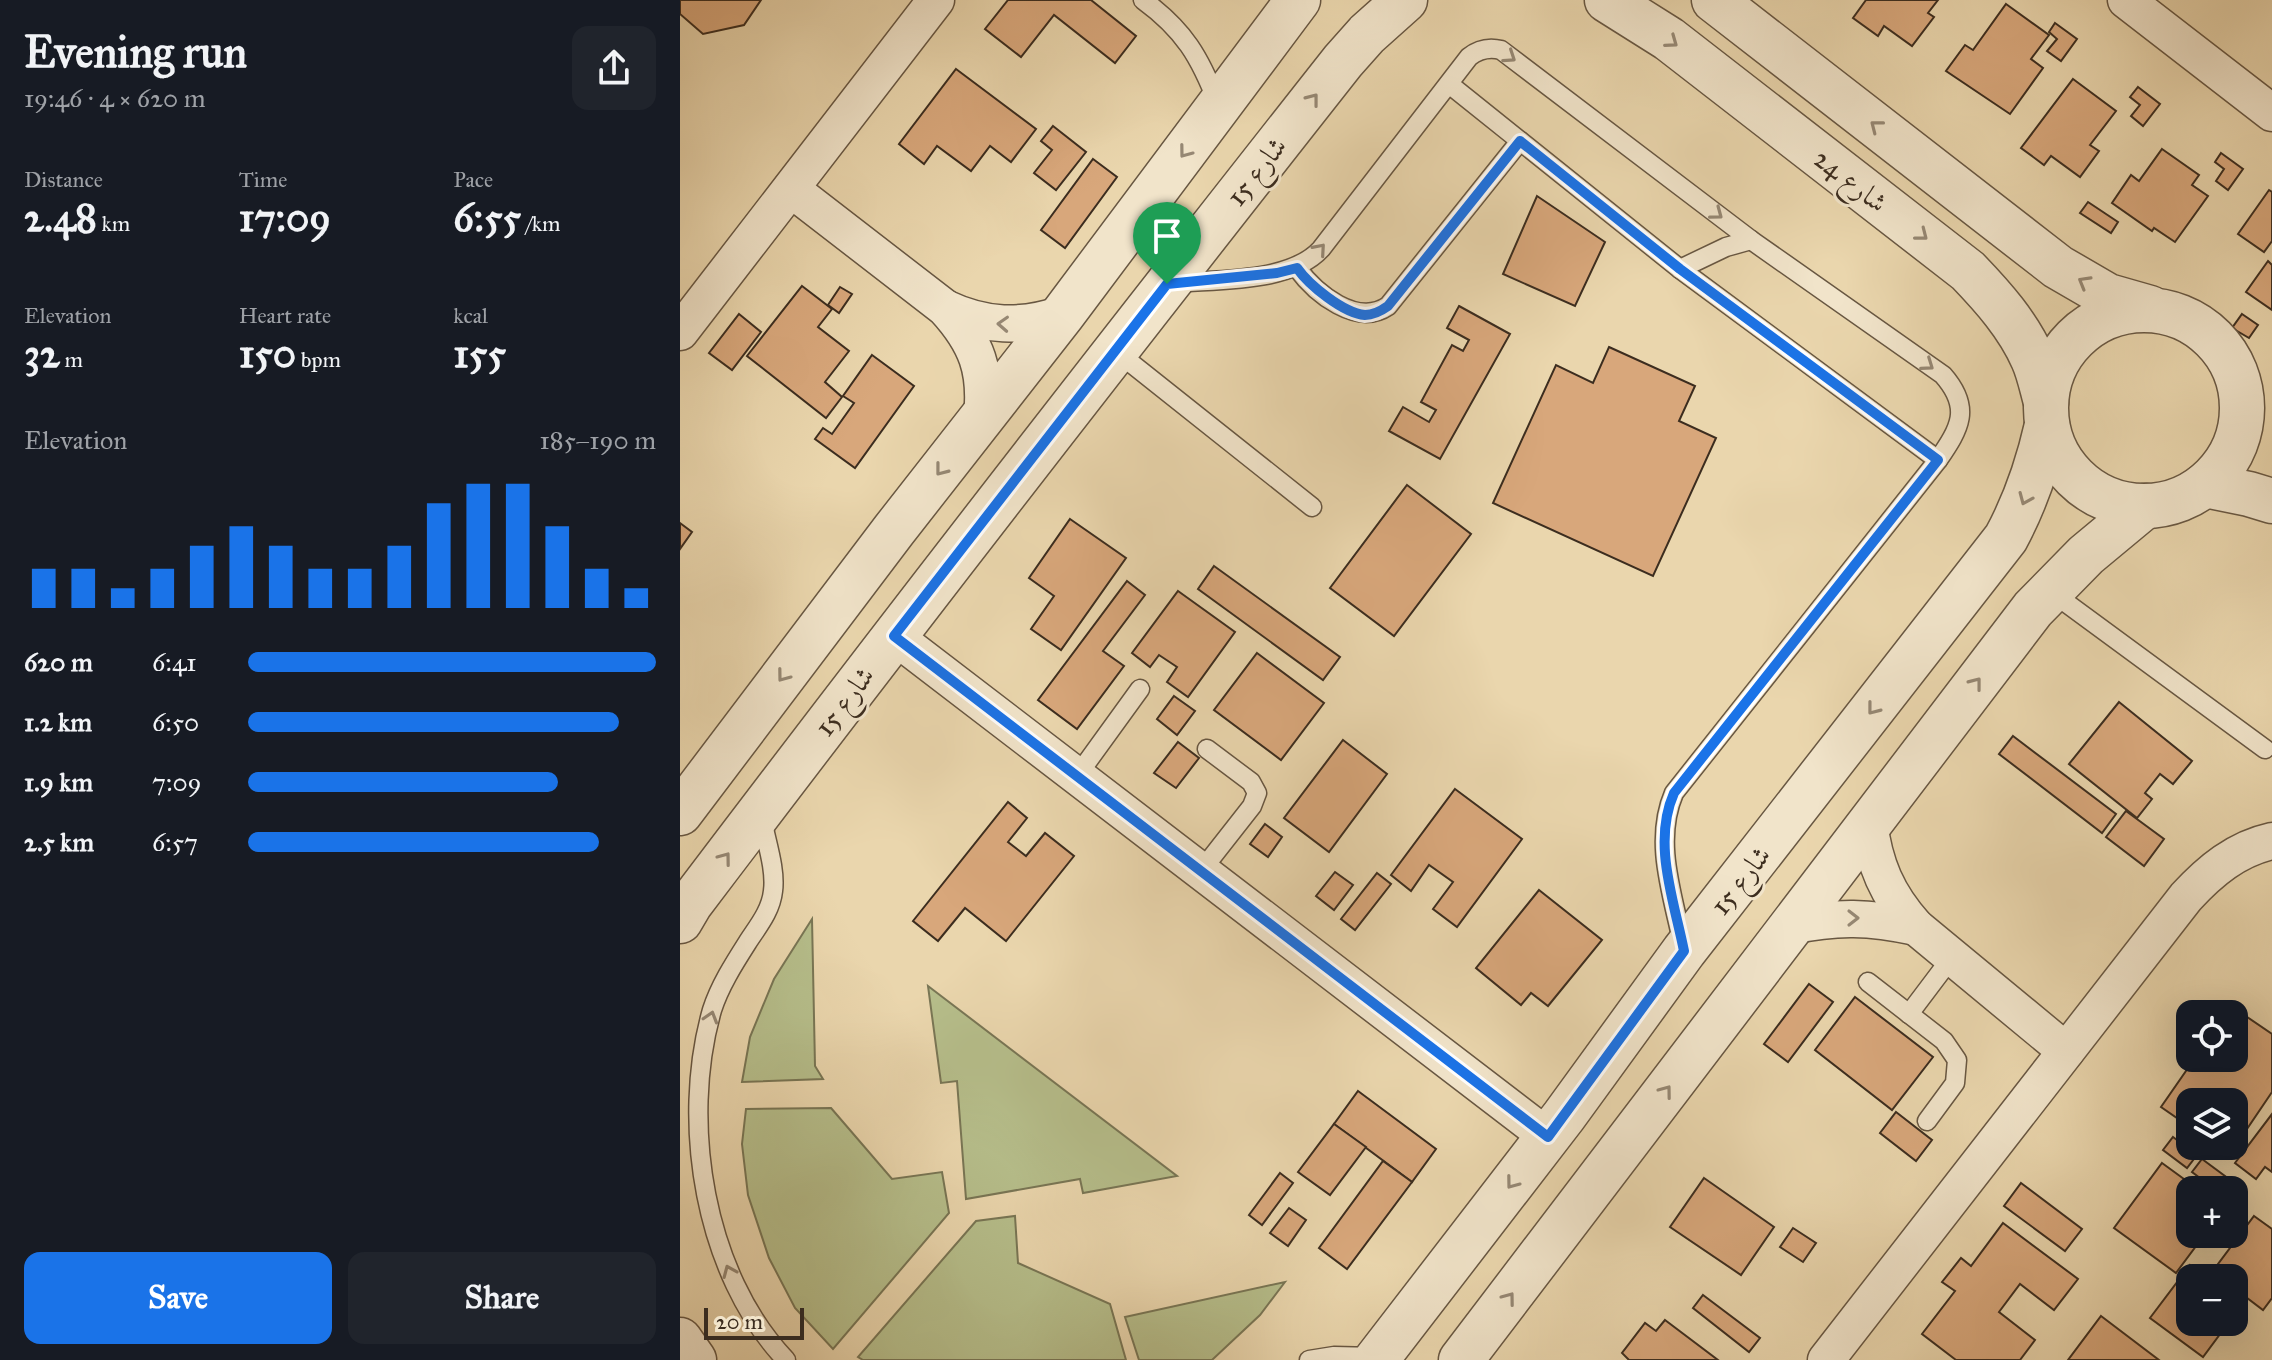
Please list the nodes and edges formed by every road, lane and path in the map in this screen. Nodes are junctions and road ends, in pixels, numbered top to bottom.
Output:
1 (936, 0) edge
2 (1143, 0) edge
3 (1298, 0) edge
4 (1405, 0) edge
5 (1607, 0) edge
6 (1714, 0) edge
7 (2126, 0) edge
8 (1449, 84) junction
9 (1219, 106) junction
10 (2272, 113) edge
11 (1520, 141) junction
12 (791, 189) junction
13 (1751, 240) junction
14 (1297, 268) junction
15 (1680, 269) junction
16 (1167, 284) junction
17 (945, 308) junction
18 (2156, 310) junction
19 (1063, 314) junction
20 (680, 332) edge
21 (1117, 352) junction
22 (2237, 375) junction
23 (2272, 413) edge
24 (2047, 414) junction
25 (982, 418) junction
26 (1938, 460) junction
27 (2205, 485) junction
28 (2272, 501) edge
29 (2145, 506) junction
30 (1312, 507) dead end
31 (2050, 591) junction
32 (894, 636) junction
33 (1140, 689) dead end
34 (1207, 749) dead end
35 (2265, 749) dead end
36 (1077, 776) junction
37 (761, 810) junction
38 (680, 813) edge
39 (1869, 822) junction
40 (2272, 841) edge
41 (1201, 871) junction
42 (680, 921) edge
43 (1791, 926) junction
44 (1916, 927) junction
45 (1684, 951) junction
46 (1952, 957) junction
47 (1868, 982) dead end
48 (1909, 1014) junction
49 (2066, 1051) junction
50 (1927, 1121) dead end
51 (1548, 1137) junction
52 (680, 1340) edge
53 (1377, 1358) edge
54 (694, 1360) edge
55 (786, 1360) edge
56 (1309, 1360) edge
57 (1461, 1360) edge
58 (1826, 1360) edge

1 - 12 street
2 - 9 lane
3 - 9 street
16 -> 4 street, شارع 15
5 -> 24 street, شارع 24
18 -> 6 street, شارع 24
7 - 10 street
8 - 11 lane
8 -> 13 lane
14 -> 8 lane
9 -> 19 street
11 - 14 lane
11 - 15 lane
12 - 17 street
12 - 20 street
13 - 15 lane
13 -> 26 lane
14 - 16 lane
15 - 26 lane
16 - 21 street, شارع 15
19 -> 17 street
17 - 25 street
18 - 22 street
18 - 24 street
19 - 25 street
21 - 30 lane
21 - 32 street, شارع 15
22 - 23 street
22 - 27 street
24 - 29 street
24 -> 45 street, شارع 15
25 -> 38 street
26 - 45 lane
27 - 28 street
27 - 29 street
29 - 31 street
31 - 35 lane
39 -> 31 street
32 - 36 street
32 - 37 street, شارع 15
33 - 36 lane
34 - 41 lane
36 - 41 street
42 -> 37 street, شارع 15
55 -> 37 lane
39 - 43 street
39 - 44 street
40 - 49 street
41 - 51 street
43 -> 44 street
57 -> 43 street
44 - 46 street
45 - 51 street, شارع 15
46 - 48 lane
46 - 49 street
47 - 48 lane
48 - 50 lane
49 - 58 street
51 -> 53 street, شارع 15
52 - 54 street
53 - 56 lane

